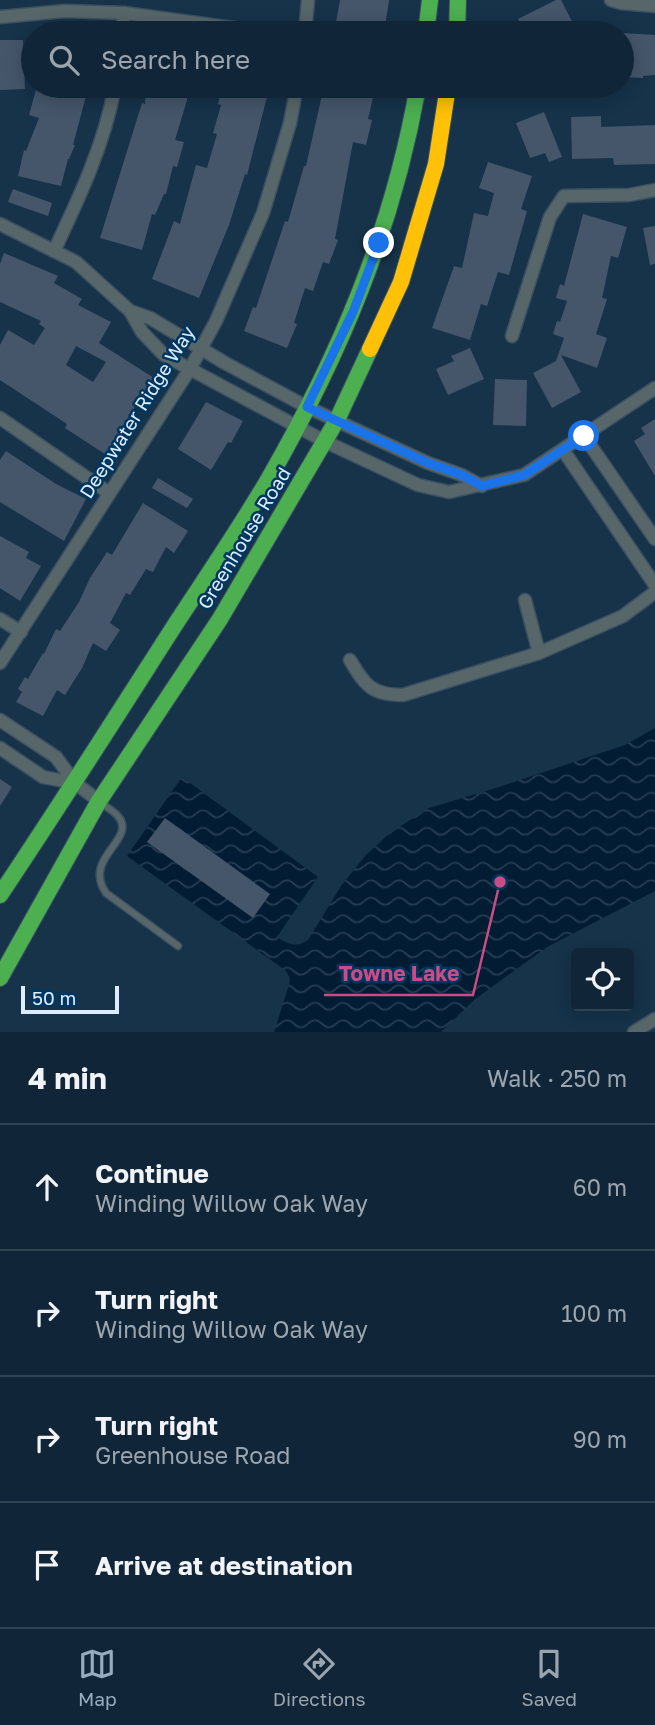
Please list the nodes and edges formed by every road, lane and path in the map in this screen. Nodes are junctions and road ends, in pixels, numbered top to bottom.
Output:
1 (309, 0) edge
2 (430, 0) edge
3 (458, 0) edge
4 (611, 0) edge
5 (655, 6) edge
6 (124, 13) junction
7 (0, 17) edge
8 (123, 21) edge
9 (182, 21) edge
10 (307, 21) edge
11 (427, 21) edge
12 (457, 21) edge
13 (113, 98) edge
14 (295, 98) edge
15 (415, 98) edge
16 (446, 98) edge
17 (655, 190) edge
18 (0, 225) edge
19 (54, 251) junction
20 (130, 311) junction
21 (512, 336) dead end
22 (200, 348) junction
23 (190, 369) junction
24 (655, 388) edge
25 (307, 407) junction
26 (0, 418) edge
27 (337, 420) junction
28 (297, 427) junction
29 (584, 436) junction
30 (326, 442) junction
31 (563, 450) junction
32 (482, 486) junction
33 (109, 494) junction
34 (655, 538) edge
35 (655, 585) edge
36 (655, 592) edge
37 (525, 600) dead end
38 (0, 619) edge
39 (21, 632) junction
40 (539, 653) junction
41 (350, 660) dead end
42 (0, 663) edge
43 (0, 720) edge
44 (0, 748) edge
45 (75, 783) junction
46 (99, 801) junction
47 (0, 895) edge
48 (178, 946) dead end
49 (0, 978) edge
50 (655, 1019) edge
51 (634, 1032) edge

1 - 10 street
2 - 11 street
3 - 12 street
4 - 5 street
6 - 7 street
6 - 8 street
6 - 9 street
13 - 19 street
14 - 22 street, Deepwater Ridge Way
15 - 25 street, Greenhouse Road
16 - 27 street, Greenhouse Road
17 - 21 street
18 - 19 street
19 - 20 street
20 - 22 street
20 - 23 street
22 - 23 street, Deepwater Ridge Way
22 - 25 street
23 - 28 street
23 - 33 street, Deepwater Ridge Way
24 - 29 street
25 - 27 street
25 - 28 street, Greenhouse Road
26 - 33 street
27 - 30 street, Greenhouse Road
27 - 32 street
28 - 30 street
28 - 45 street, Greenhouse Road
29 - 31 street
29 - 34 street
30 - 32 street
30 - 46 street, Greenhouse Road
31 - 32 street
31 - 35 street
33 - 39 street, Deepwater Ridge Way
36 - 40 street
37 - 40 street
38 - 39 street
39 - 42 street, Deepwater Ridge Way
40 - 41 street
43 - 45 street
44 - 45 street
45 - 46 street
45 - 47 street, Greenhouse Road
46 - 48 lane
46 - 49 street, Greenhouse Road
50 - 51 street

